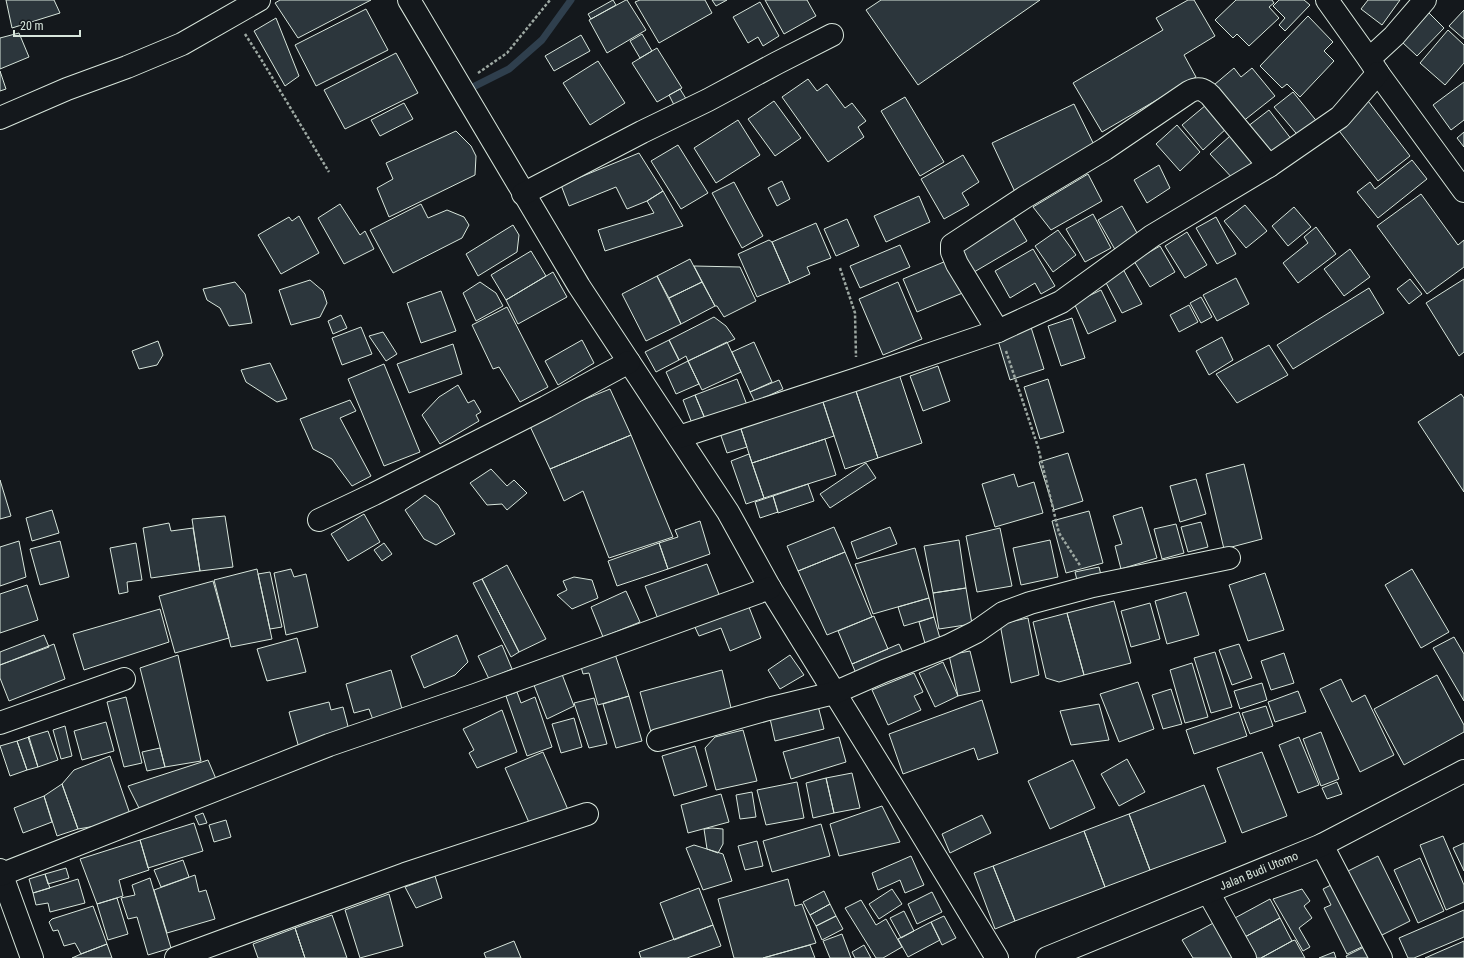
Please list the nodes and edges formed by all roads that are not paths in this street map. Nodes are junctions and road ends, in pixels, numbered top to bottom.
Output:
1 (259, 0) edge
2 (409, 0) edge
3 (1327, 0) edge
4 (1425, 0) edge
5 (832, 36) dead end
6 (1374, 66) junction
7 (0, 118) edge
8 (1457, 164) edge
9 (1269, 166) junction
10 (1464, 191) edge
11 (524, 194) junction
12 (998, 331) junction
13 (630, 362) junction
14 (679, 437) junction
15 (319, 520) dead end
16 (1229, 558) dead end
17 (770, 588) junction
18 (124, 679) dead end
19 (834, 693) junction
20 (0, 723) edge
21 (658, 740) dead end
22 (1464, 771) edge
23 (587, 814) dead end
24 (1322, 845) junction
25 (1, 873) edge
26 (1208, 892) junction
27 (32, 958) edge
28 (176, 958) edge
29 (997, 958) edge
30 (1047, 958) edge
31 (1245, 958) edge
32 (1381, 958) edge

1 - 7 street
2 - 11 street
3 - 6 street
4 - 6 street
5 - 11 street
6 - 8 street
6 - 9 street
8 - 10 street
9 - 12 street
9 - 12 street
11 - 13 street
12 - 14 street
13 - 14 street
13 - 15 street
14 - 17 street
16 - 19 street
17 - 19 street
17 - 25 street
18 - 20 street
19 - 21 street
19 - 29 street
22 - 24 street, Jalan Budi Utomo
23 - 28 street
24 - 26 street, Jalan Budi Utomo
24 - 32 street
25 - 27 street
26 - 30 street, Jalan Budi Utomo
26 - 31 street

